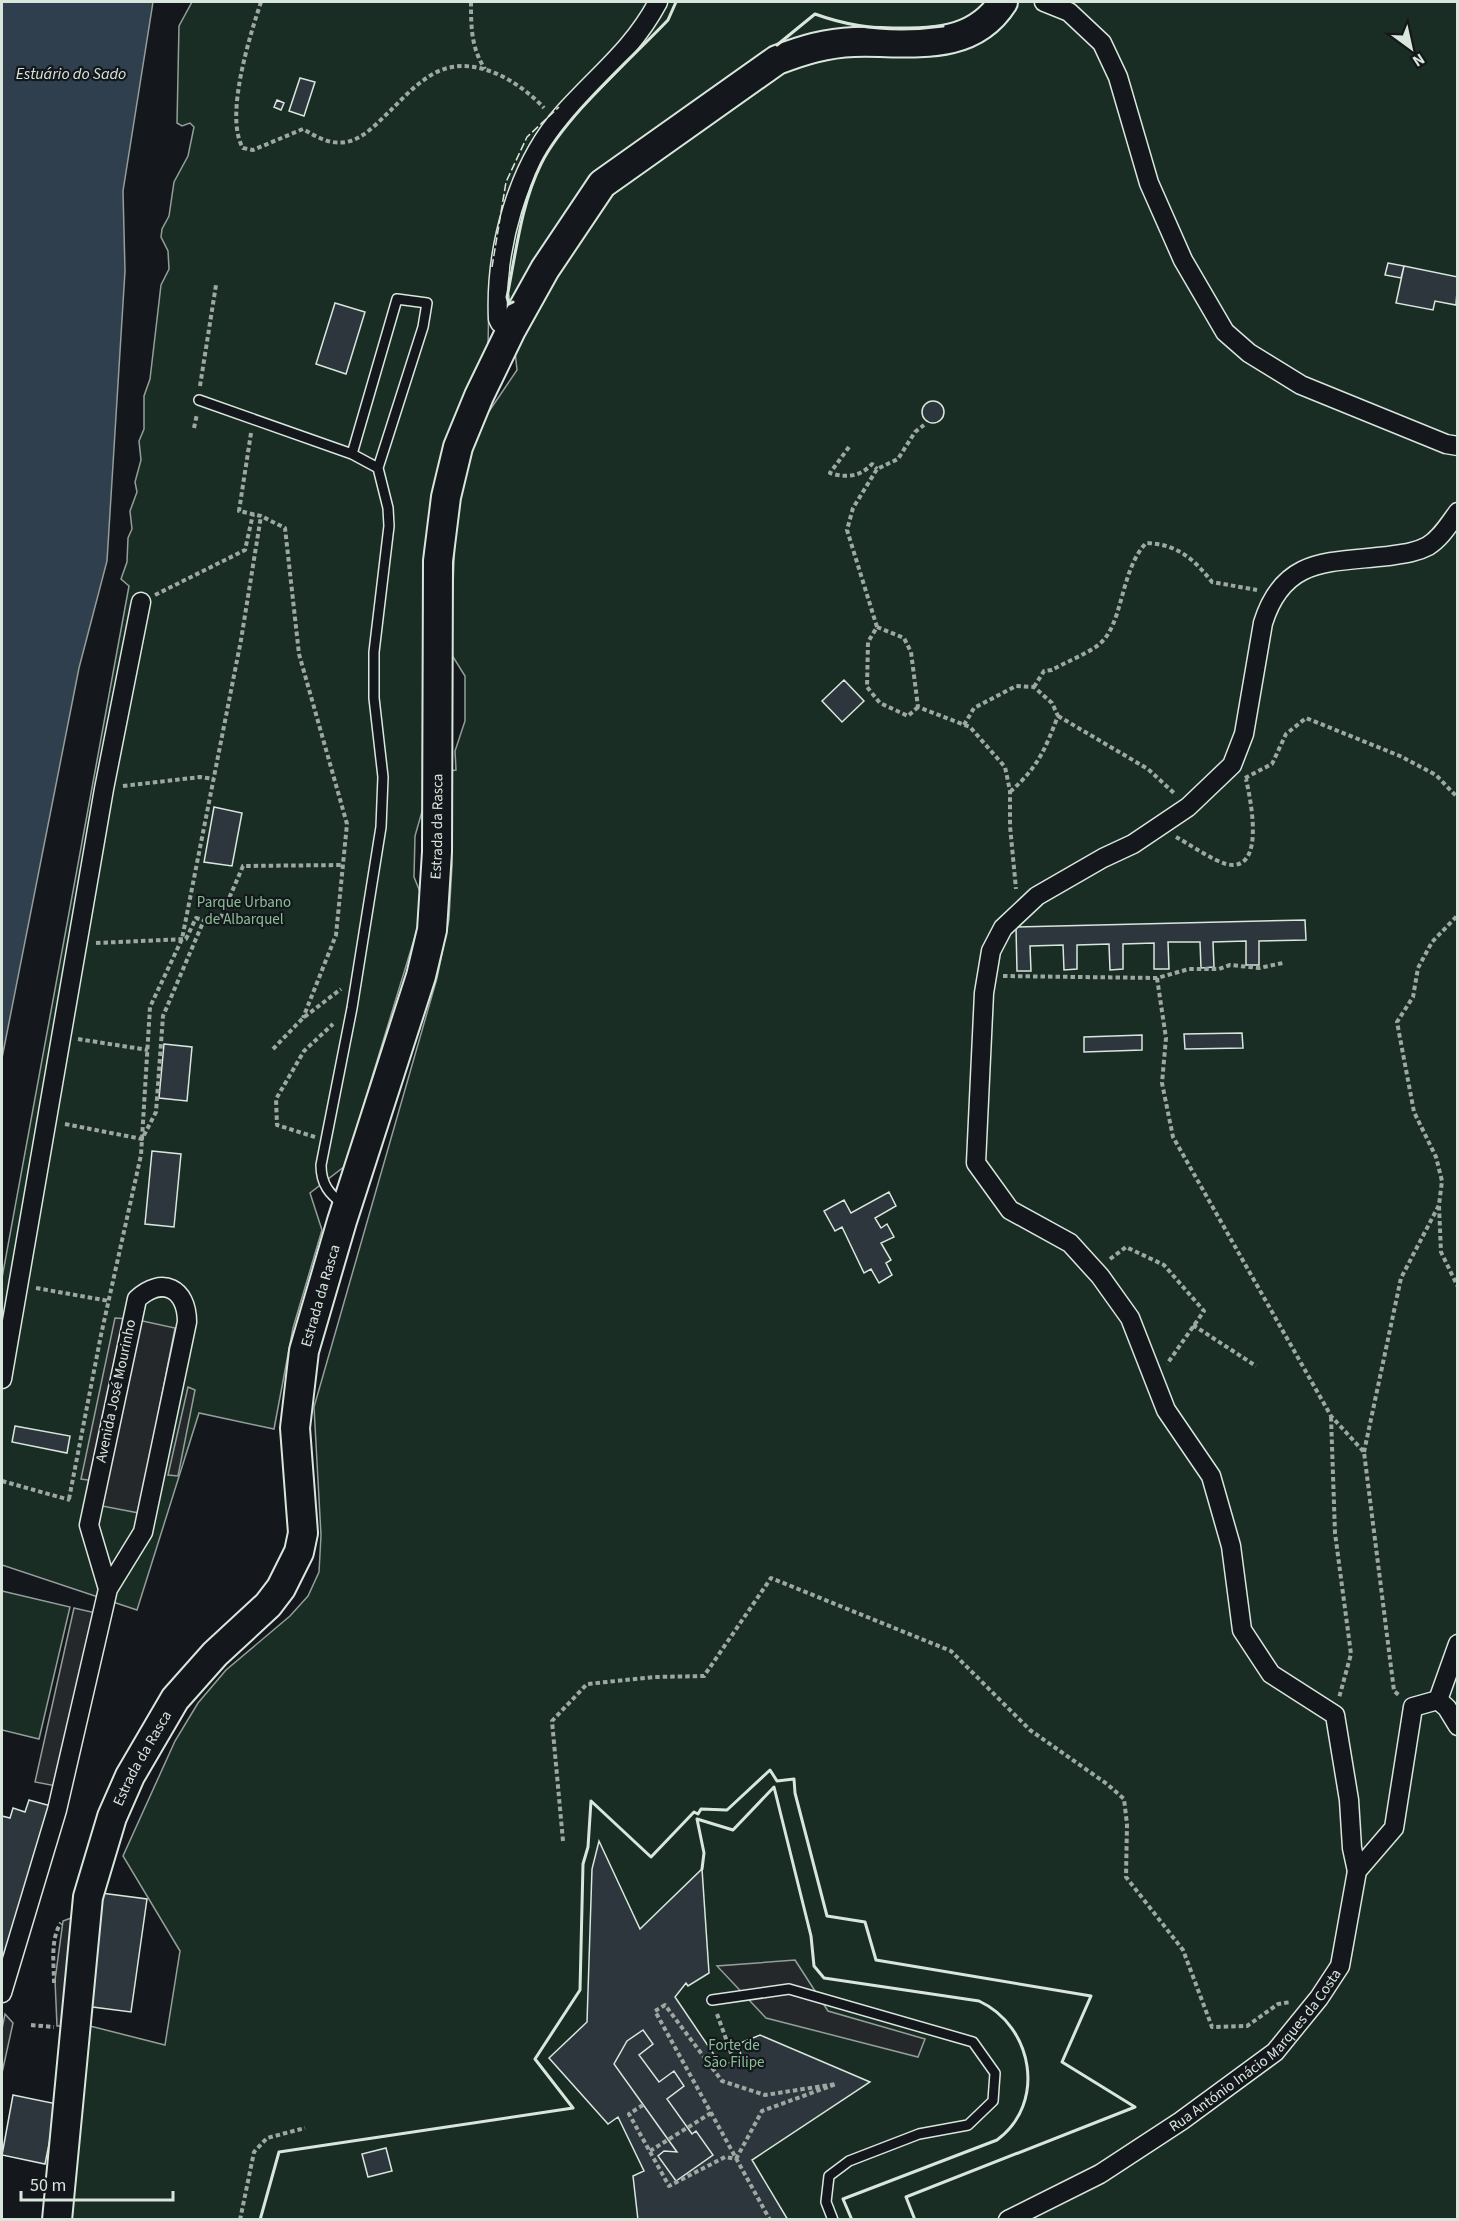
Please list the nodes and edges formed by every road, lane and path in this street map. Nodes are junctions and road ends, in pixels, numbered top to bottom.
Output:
1 (261, 2) edge
2 (471, 2) edge
3 (658, 2) edge
4 (1003, 2) edge
5 (1044, 2) edge
6 (486, 69) junction
7 (556, 122) junction
8 (216, 285) dead end
9 (511, 330) junction
10 (199, 400) junction
11 (253, 421) junction
12 (924, 425) dead end
13 (194, 428) dead end
14 (1458, 446) edge
15 (849, 447) dead end
16 (352, 454) junction
17 (378, 468) junction
18 (877, 469) junction
19 (1458, 512) edge
20 (253, 514) junction
21 (261, 516) junction
22 (1276, 593) junction
23 (141, 602) joint
24 (877, 627) junction
25 (1034, 687) junction
26 (918, 706) junction
27 (1058, 716) junction
28 (964, 725) junction
29 (1232, 765) junction
30 (214, 778) junction
31 (1246, 779) junction
32 (104, 789) junction
33 (1010, 791) junction
34 (1458, 798) edge
35 (1188, 807) junction
36 (1161, 826) junction
37 (342, 865) junction
38 (1018, 913) junction
39 (1458, 915) edge
40 (204, 920) junction
41 (182, 939) junction
42 (78, 944) junction
43 (1283, 963) dead end
44 (1003, 976) dead end
45 (356, 977) junction
46 (1157, 978) junction
47 (351, 1008) junction
48 (303, 1018) junction
49 (63, 1036) junction
50 (273, 1049) dead end
51 (148, 1050) junction
52 (46, 1120) junction
53 (142, 1140) junction
54 (326, 1140) junction
55 (1439, 1205) junction
56 (347, 1207) junction
57 (1094, 1271) junction
58 (18, 1285) junction
59 (1458, 1287) edge
60 (109, 1301) junction
61 (1194, 1325) junction
62 (1256, 1366) dead end
63 (2, 1379) edge
64 (1155, 1382) junction
65 (1331, 1416) junction
66 (1364, 1452) junction
67 (2, 1481) edge
68 (108, 1589) junction
69 (1458, 1644) edge
70 (1438, 1700) junction
71 (1413, 1707) junction
72 (1335, 1715) junction
73 (1458, 1726) edge
74 (563, 1841) dead end
75 (1357, 1871) junction
76 (2, 1993) edge
77 (1319, 1998) junction
78 (712, 2000) joint
79 (31, 2025) dead end
80 (55, 2027) dead end
81 (734, 2061) dead end
82 (643, 2106) dead end
83 (711, 2113) junction
84 (305, 2128) dead end
85 (650, 2151) junction
86 (736, 2159) junction
87 (57, 2220) edge
88 (240, 2220) edge
89 (770, 2220) edge
90 (833, 2220) edge
91 (1008, 2220) edge

1 - 6 path
2 - 6 path
3 - 7 street
4 - 9 main road, Estrada da Rasca
5 - 14 street
6 - 7 path
7 - 9 street
8 - 10 path
9 - 56 main road, Estrada da Rasca
10 - 11 lane
10 - 13 path
11 - 16 lane
11 - 20 path
12 - 18 path
15 - 18 path
16 - 17 lane
16 - 17 lane
17 - 45 lane
18 - 24 path
19 - 22 street
20 - 21 path
20 - 23 path
21 - 30 path
21 - 37 path
22 - 25 path
22 - 29 street
23 - 32 street
24 - 26 path
24 - 26 path
25 - 27 path
25 - 28 path
26 - 28 path
27 - 33 path
27 - 35 path
28 - 33 path
29 - 31 path
29 - 35 street
30 - 32 path
30 - 41 path
31 - 34 path
31 - 36 path
32 - 42 street
33 - 38 path
35 - 36 street
36 - 38 street
37 - 40 path
37 - 48 path
38 - 57 street
39 - 55 path
40 - 41 path
40 - 53 path
41 - 42 path
41 - 51 path
42 - 49 street
43 - 46 path
44 - 46 path
45 - 47 lane
45 - 48 path
46 - 65 path
47 - 54 lane
47 - 54 path
48 - 50 path
49 - 51 path
49 - 52 street
51 - 53 path
52 - 53 path
52 - 58 street
53 - 60 path
54 - 56 lane
55 - 59 path
55 - 66 path
56 - 87 main road, Estrada da Rasca
57 - 61 path
57 - 64 street
58 - 60 path
58 - 63 street
60 - 67 path
61 - 62 path
61 - 64 path
64 - 72 street
65 - 66 path
65 - 72 path
66 - 71 path
68 - 68 street, Avenida José Mourinho
68 - 76 street, Avenida José Mourinho
69 - 70 street
70 - 71 street
70 - 73 street
71 - 75 street
72 - 75 street
74 - 77 path
75 - 77 street, Rua António Inácio Marques da Costa
77 - 91 street, Rua António Inácio Marques da Costa
78 - 81 path
78 - 90 lane
79 - 80 path
82 - 85 path
83 - 85 path
83 - 86 path
83 - 86 path
84 - 88 path
85 - 86 path
86 - 89 path

